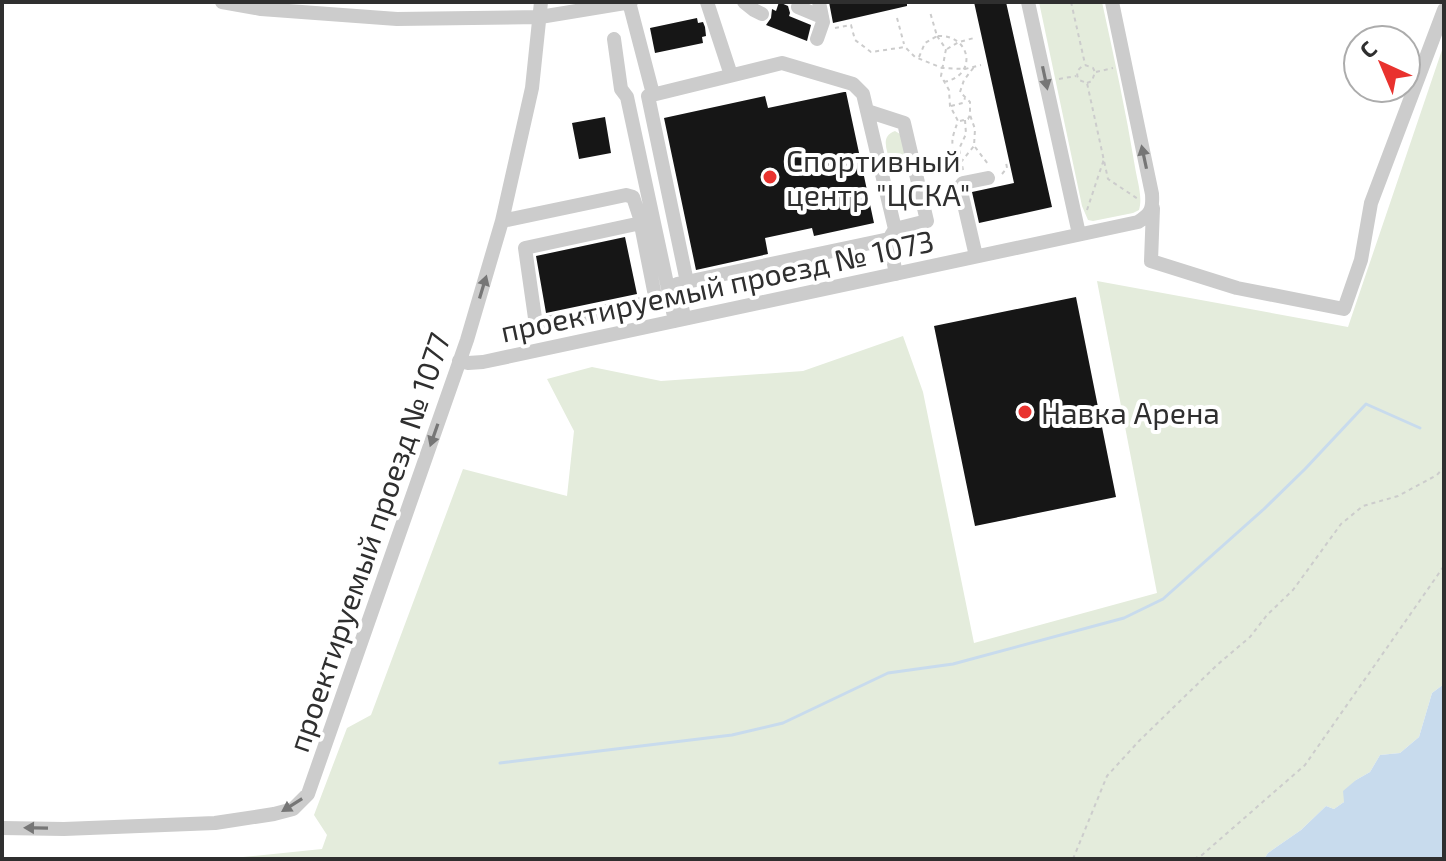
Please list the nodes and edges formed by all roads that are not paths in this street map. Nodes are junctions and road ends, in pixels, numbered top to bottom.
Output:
1 (222, 2) edge
2 (630, 2) edge
3 (707, 2) edge
4 (744, 2) edge
5 (1028, 2) edge
6 (1112, 2) edge
7 (798, 7) dead end
8 (540, 9) edge
9 (1444, 10) edge
10 (762, 14) dead end
11 (821, 14) edge
12 (614, 39) dead end
13 (817, 39) dead end
14 (731, 75) junction
15 (653, 94) junction
16 (867, 111) junction
17 (992, 176) road end
18 (1148, 203) junction
19 (502, 221) junction
20 (641, 223) junction
21 (892, 234) junction
22 (1079, 234) junction
23 (976, 256) junction
24 (896, 274) junction
25 (687, 282) junction
26 (680, 320) junction
27 (459, 361) junction
28 (2, 828) edge

1 - 8 street
2 - 8 street
2 - 15 street
3 - 14 street
4 - 10 street
5 -> 22 street
18 -> 6 street
7 - 11 street
8 - 19 street, проектируемый проезд № 1077
9 - 18 street
11 - 13 street
12 - 26 street
14 - 15 street
14 - 16 street
15 - 25 street
16 - 21 street
16 - 21 street
17 - 23 street
18 - 22 street, проектируемый проезд № 1073
19 - 20 street
27 -> 19 street, проектируемый проезд № 1077
20 - 20 street
21 - 24 street
21 - 25 street
22 - 23 street, проектируемый проезд № 1073
23 - 24 street, проектируемый проезд № 1073
24 - 26 street, проектируемый проезд № 1073
25 - 26 street
26 - 27 street, проектируемый проезд № 1073
27 -> 28 street, проектируемый проезд № 1077

